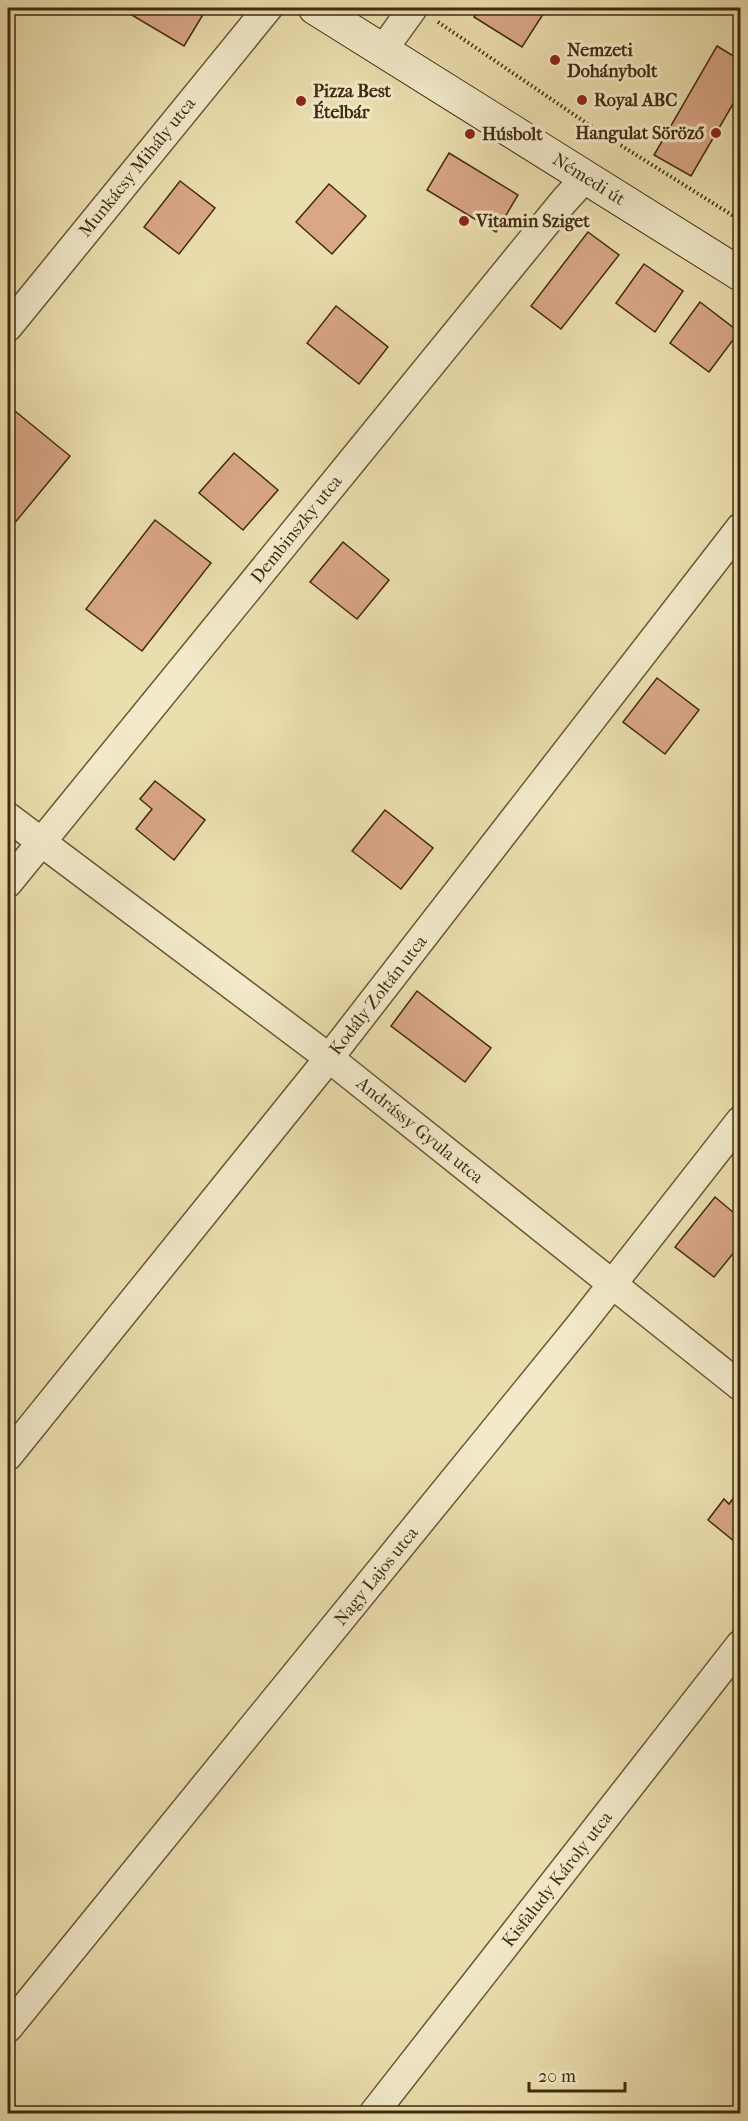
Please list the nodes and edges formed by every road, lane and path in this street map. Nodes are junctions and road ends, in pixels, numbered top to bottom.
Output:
1 (268, 8) edge
2 (315, 8) edge
3 (423, 13) edge
4 (382, 51) junction
5 (586, 177) junction
6 (741, 220) edge
7 (741, 274) edge
8 (8, 327) edge
9 (741, 528) edge
10 (8, 817) edge
11 (39, 842) junction
12 (8, 883) edge
13 (329, 1058) junction
14 (741, 1121) edge
15 (613, 1284) junction
16 (741, 1386) edge
17 (8, 1456) edge
18 (741, 1645) edge
19 (8, 2028) edge
20 (373, 2114) edge

1 - 8 street, Munkácsy Mihály utca
2 - 4 main road, Némedi út
3 - 4 street
3 - 6 path
4 - 5 main road, Némedi út
5 - 7 main road, Némedi út
5 - 11 street, Dembinszky utca
9 - 13 street, Kodály Zoltán utca
10 - 11 street, Andrássy Gyula utca
11 - 12 street, Dembinszky utca
11 - 13 street, Andrássy Gyula utca
13 - 15 street, Andrássy Gyula utca
13 - 17 street, Kodály Zoltán utca
14 - 15 street, Nagy Lajos utca
15 - 16 street, Andrássy Gyula utca
15 - 19 street, Nagy Lajos utca
18 - 20 street, Kisfaludy Károly utca

